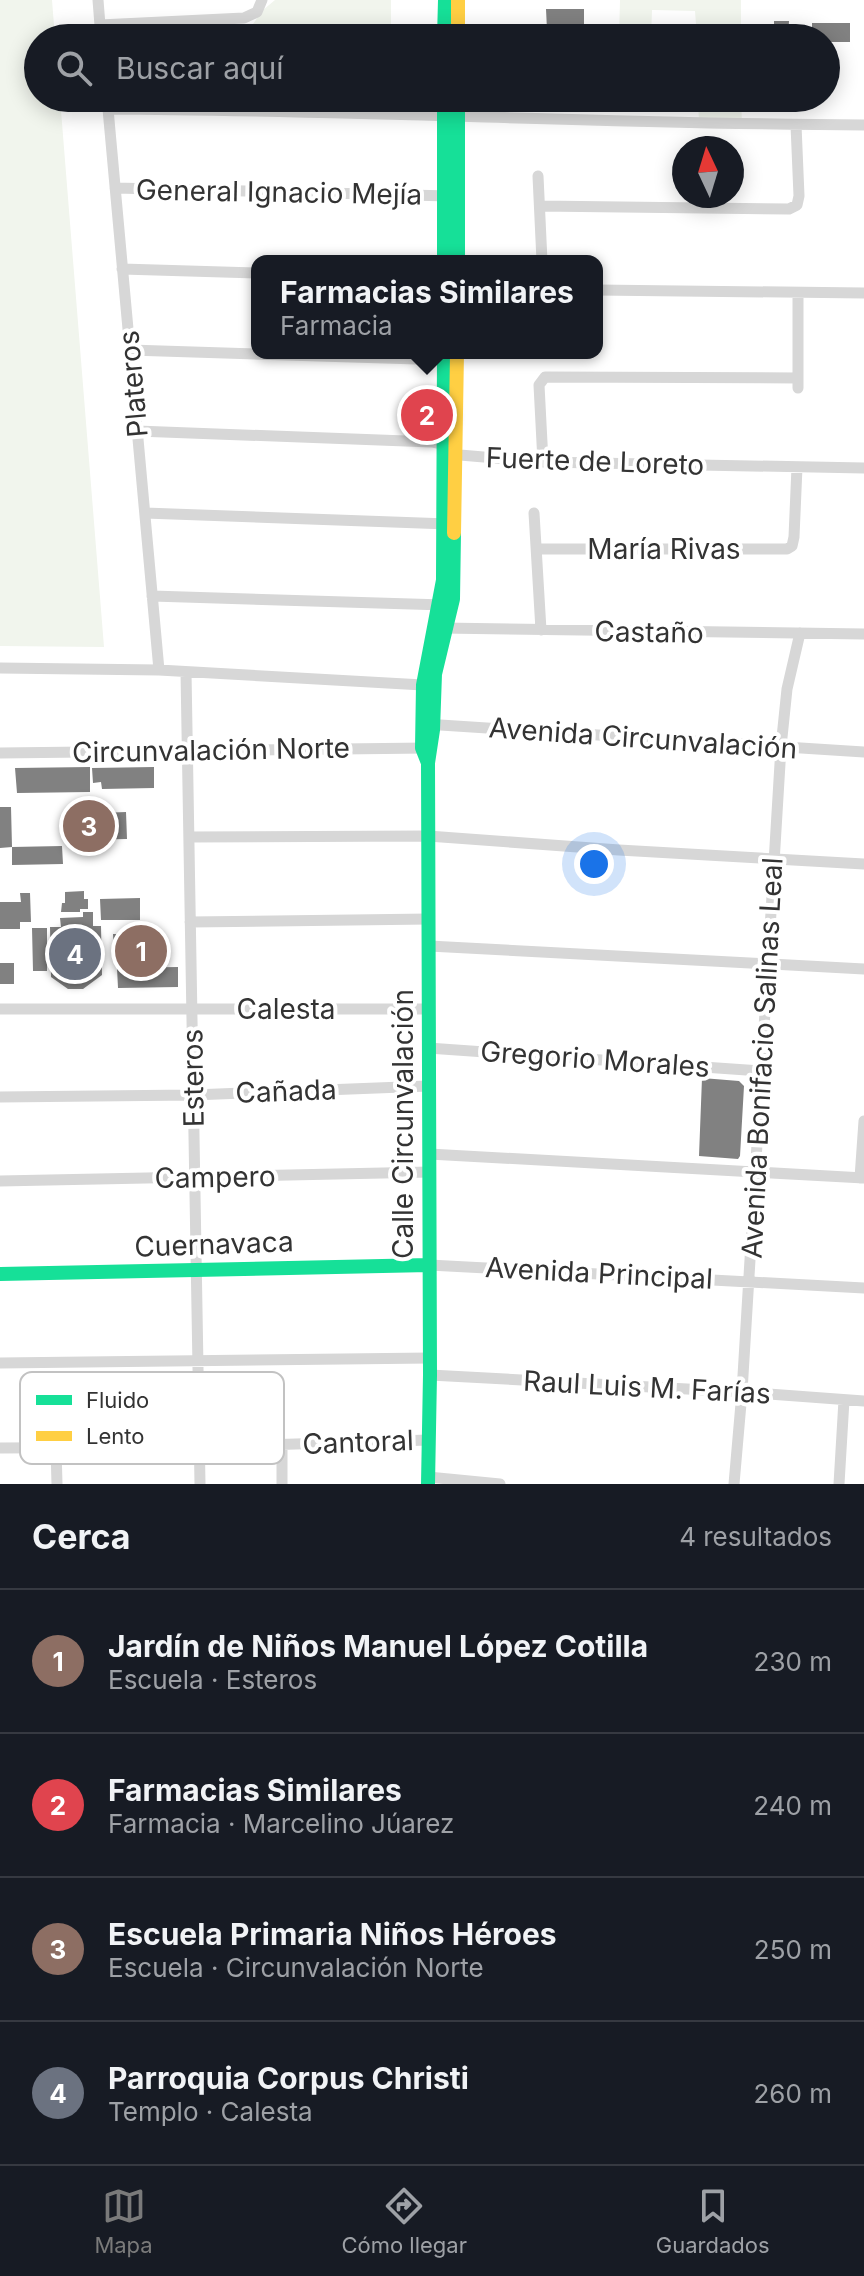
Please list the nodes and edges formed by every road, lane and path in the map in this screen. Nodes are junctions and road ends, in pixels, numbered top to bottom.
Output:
1 (98, 0) edge
2 (262, 0) edge
3 (445, 0) edge
4 (458, 0) edge
5 (100, 24) edge
6 (121, 24) edge
7 (449, 24) edge
8 (453, 24) edge
9 (108, 112) edge
10 (375, 112) edge
11 (449, 112) edge
12 (453, 112) edge
13 (451, 117) junction
14 (796, 125) junction
15 (864, 125) edge
16 (538, 176) dead end
17 (115, 188) junction
18 (451, 196) junction
19 (540, 206) junction
20 (445, 255) edge
21 (457, 255) edge
22 (542, 255) edge
23 (122, 269) junction
24 (251, 273) edge
25 (603, 290) edge
26 (798, 293) junction
27 (864, 293) edge
28 (130, 350) junction
29 (251, 352) edge
30 (451, 359) edge
31 (137, 431) junction
32 (451, 450) junction
33 (543, 462) junction
34 (797, 467) junction
35 (864, 468) edge
36 (145, 513) junction
37 (534, 513) dead end
38 (450, 524) junction
39 (537, 549) junction
40 (152, 596) junction
41 (446, 605) junction
42 (441, 628) junction
43 (541, 630) junction
44 (800, 633) junction
45 (864, 634) edge
46 (0, 668) edge
47 (159, 670) junction
48 (186, 672) junction
49 (423, 685) junction
50 (428, 725) junction
51 (781, 747) junction
52 (427, 748) junction
53 (188, 750) junction
54 (864, 752) edge
55 (0, 753) edge
56 (428, 836) junction
57 (189, 837) junction
58 (773, 859) junction
59 (864, 864) edge
60 (429, 919) junction
61 (190, 922) junction
62 (429, 946) junction
63 (767, 965) junction
64 (864, 969) edge
65 (0, 1009) edge
66 (192, 1009) junction
67 (428, 1009) junction
68 (428, 1048) junction
69 (761, 1071) junction
70 (428, 1086) junction
71 (193, 1095) junction
72 (0, 1097) edge
73 (864, 1121) edge
74 (429, 1154) junction
75 (430, 1172) junction
76 (755, 1173) junction
77 (195, 1177) junction
78 (862, 1178) edge
79 (0, 1181) edge
80 (429, 1265) junction
81 (196, 1271) junction
82 (0, 1274) edge
83 (748, 1280) junction
84 (864, 1288) edge
85 (430, 1358) junction
86 (198, 1360) junction
87 (0, 1363) edge
88 (198, 1372) edge
89 (430, 1375) junction
90 (742, 1392) junction
91 (844, 1400) junction
92 (864, 1401) edge
93 (429, 1440) junction
94 (284, 1445) edge
95 (56, 1464) edge
96 (428, 1481) edge
97 (57, 1484) edge
98 (500, 1484) edge
99 (734, 1484) edge
100 (839, 1484) edge

1 - 5 street
2 - 6 street
3 - 7 street
4 - 8 street
9 - 17 street, Plateros
10 - 13 street
11 - 13 street
12 - 13 street
13 - 14 street
13 - 18 street
14 - 15 street
14 - 19 street
16 - 19 street
17 - 18 street, General Ignacio Mejía
17 - 23 street, Plateros
18 - 20 street
18 - 21 street
19 - 22 street
23 - 24 street
23 - 28 street, Plateros
25 - 26 street
26 - 27 street
26 - 33 street
28 - 29 street
28 - 31 street, Plateros
30 - 32 street
31 - 32 street, Fuerte de Loreto
31 - 36 street, Plateros
32 - 33 street, Fuerte de Loreto
32 - 38 street
33 - 34 street, Fuerte de Loreto
34 - 35 street, Fuerte de Loreto
34 - 39 street, María Rivas
36 - 38 street
36 - 40 street, Plateros
37 - 39 street
38 - 41 street
39 - 43 street
40 - 41 street
40 - 47 street, Plateros
41 - 42 street
42 - 43 street, Castaño
42 - 49 street, Calle Circunvalación
42 - 50 street, Calle Circunvalación
43 - 44 street, Castaño
44 - 45 street, Castaño
44 - 51 street, Avenida Bonifacio Salinas Leal
46 - 47 street
47 - 48 street
48 - 49 street
48 - 53 street, Esteros
49 - 50 street, Calle Circunvalación
50 - 51 street, Avenida Circunvalación
50 - 52 street, Calle Circunvalación
51 - 54 street, Avenida Circunvalación
51 - 58 street, Avenida Bonifacio Salinas Leal
52 - 53 street, Circunvalación Norte
52 - 56 street, Calle Circunvalación
53 - 55 street, Circunvalación Norte
53 - 57 street, Esteros
56 - 57 street
56 - 58 street
56 - 60 street, Calle Circunvalación
57 - 61 street, Esteros
58 - 59 street
58 - 63 street, Avenida Bonifacio Salinas Leal
60 - 61 street
60 - 62 street, Calle Circunvalación
61 - 66 street, Esteros
62 - 63 street
62 - 67 street, Calle Circunvalación
63 - 64 street
63 - 69 street, Avenida Bonifacio Salinas Leal
65 - 66 street, Calesta
66 - 67 street, Calesta
66 - 71 street, Esteros
67 - 68 street, Calle Circunvalación
68 - 69 street, Gregorio Morales
68 - 70 street, Calle Circunvalación
69 - 76 street, Avenida Bonifacio Salinas Leal
70 - 71 street, Cañada
70 - 74 street, Calle Circunvalación
71 - 72 street, Cañada
71 - 77 street, Esteros
73 - 78 street
74 - 75 street, Calle Circunvalación
74 - 76 street
75 - 77 street, Campero
75 - 80 street, Calle Circunvalación
76 - 78 street
76 - 83 street, Avenida Bonifacio Salinas Leal
77 - 79 street, Campero
77 - 81 street, Esteros
80 - 81 street, Cuernavaca
80 - 83 street, Avenida Principal
80 - 85 street, Calle Circunvalación
81 - 82 street, Cuernavaca
81 - 86 street, Esteros
83 - 84 street, Avenida Principal
83 - 90 street, Avenida Bonifacio Salinas Leal
85 - 86 street
85 - 89 street, Calle Circunvalación
86 - 87 street
86 - 88 street, Esteros
89 - 90 street, Raul Luis M. Farías
89 - 93 street, Calle Circunvalación
90 - 91 street, Raul Luis M. Farías
90 - 99 street, Avenida Bonifacio Salinas Leal
91 - 92 street, Raul Luis M. Farías
91 - 100 street
93 - 94 street, Cantoral
93 - 96 street, Calle Circunvalación
95 - 97 street
96 - 98 street

